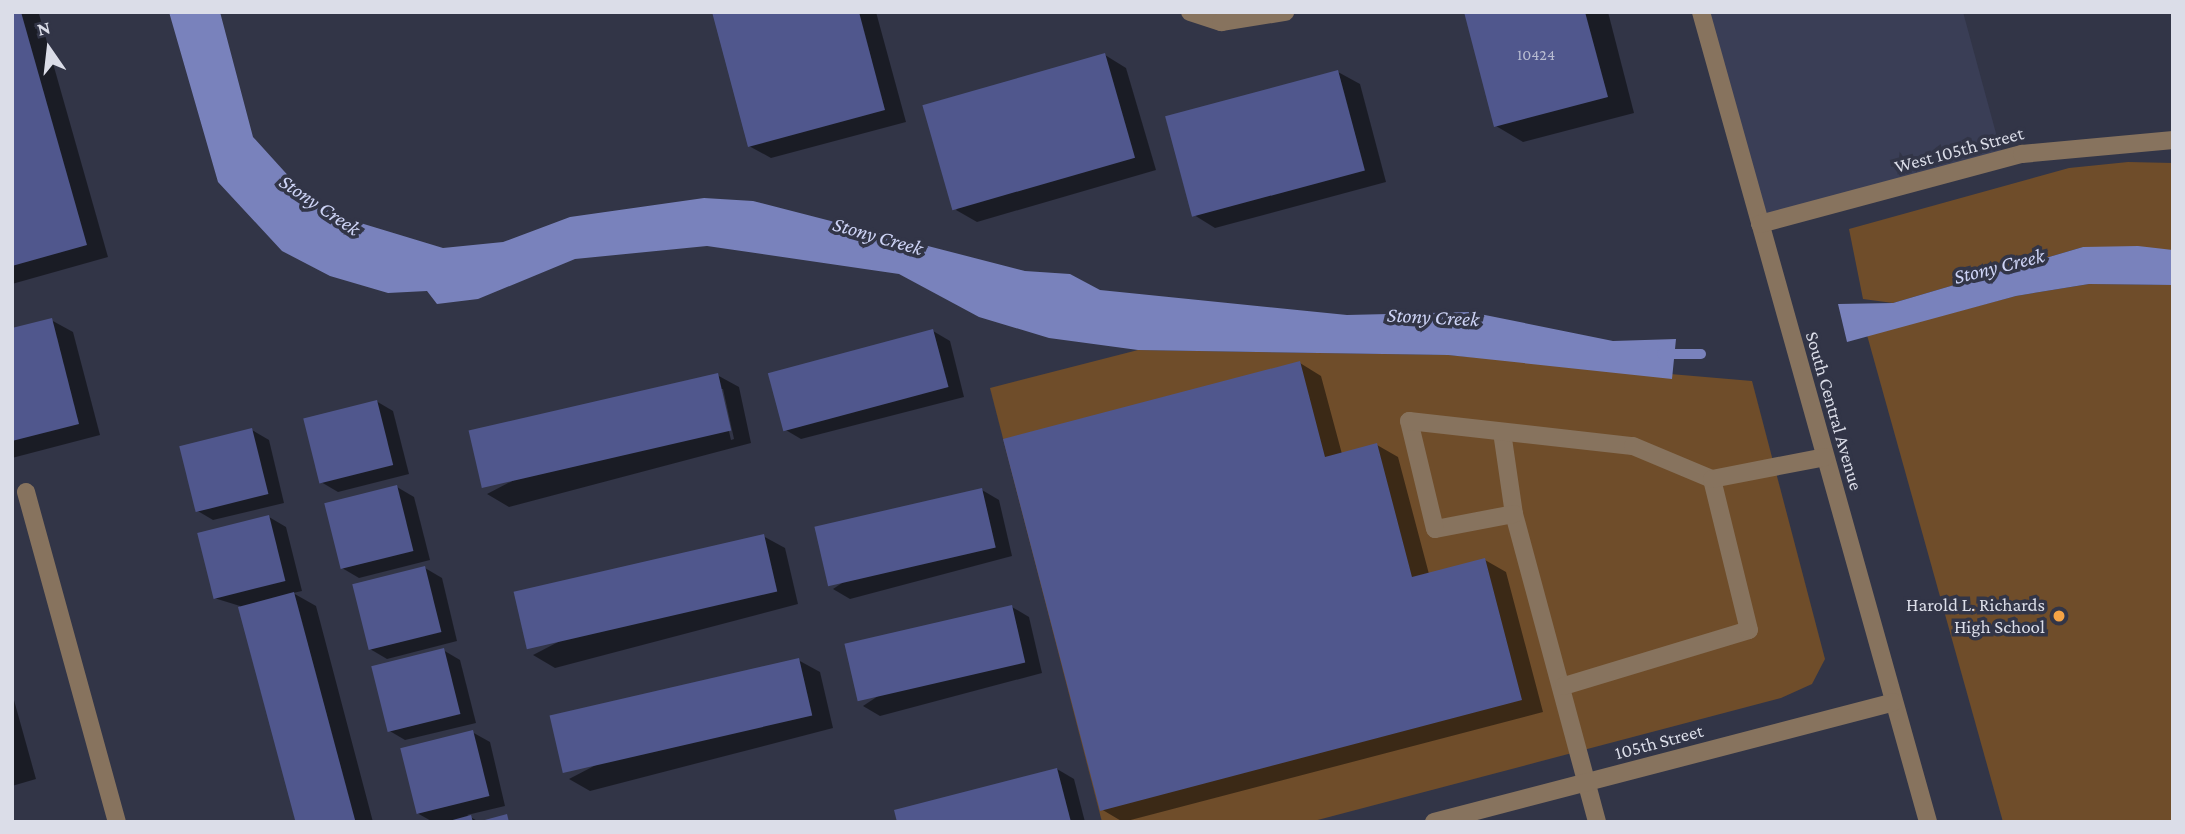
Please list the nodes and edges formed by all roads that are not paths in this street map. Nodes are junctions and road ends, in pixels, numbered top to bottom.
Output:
1 (1285, 12) edge
2 (1701, 12) edge
3 (1192, 14) edge
4 (2173, 140) edge
5 (1760, 225) junction
6 (1502, 432) junction
7 (1825, 457) junction
8 (1712, 479) junction
9 (26, 492) dead end
10 (1514, 514) junction
11 (1564, 686) junction
12 (1894, 702) junction
13 (1588, 782) junction
14 (117, 822) edge
15 (1434, 822) edge
16 (1597, 822) edge
17 (1928, 822) edge

1 - 3 street
2 - 5 street, South Central Avenue
4 - 5 street, West 105th Street
5 - 7 street, South Central Avenue
6 - 8 street
6 - 10 street
6 - 10 street
7 - 8 street
7 - 12 street, South Central Avenue
8 - 11 street
9 - 14 street
10 - 11 street
11 - 13 street
12 - 13 street, 105th Street
12 - 17 street, South Central Avenue
13 - 15 street, 105th Street
13 - 16 street

